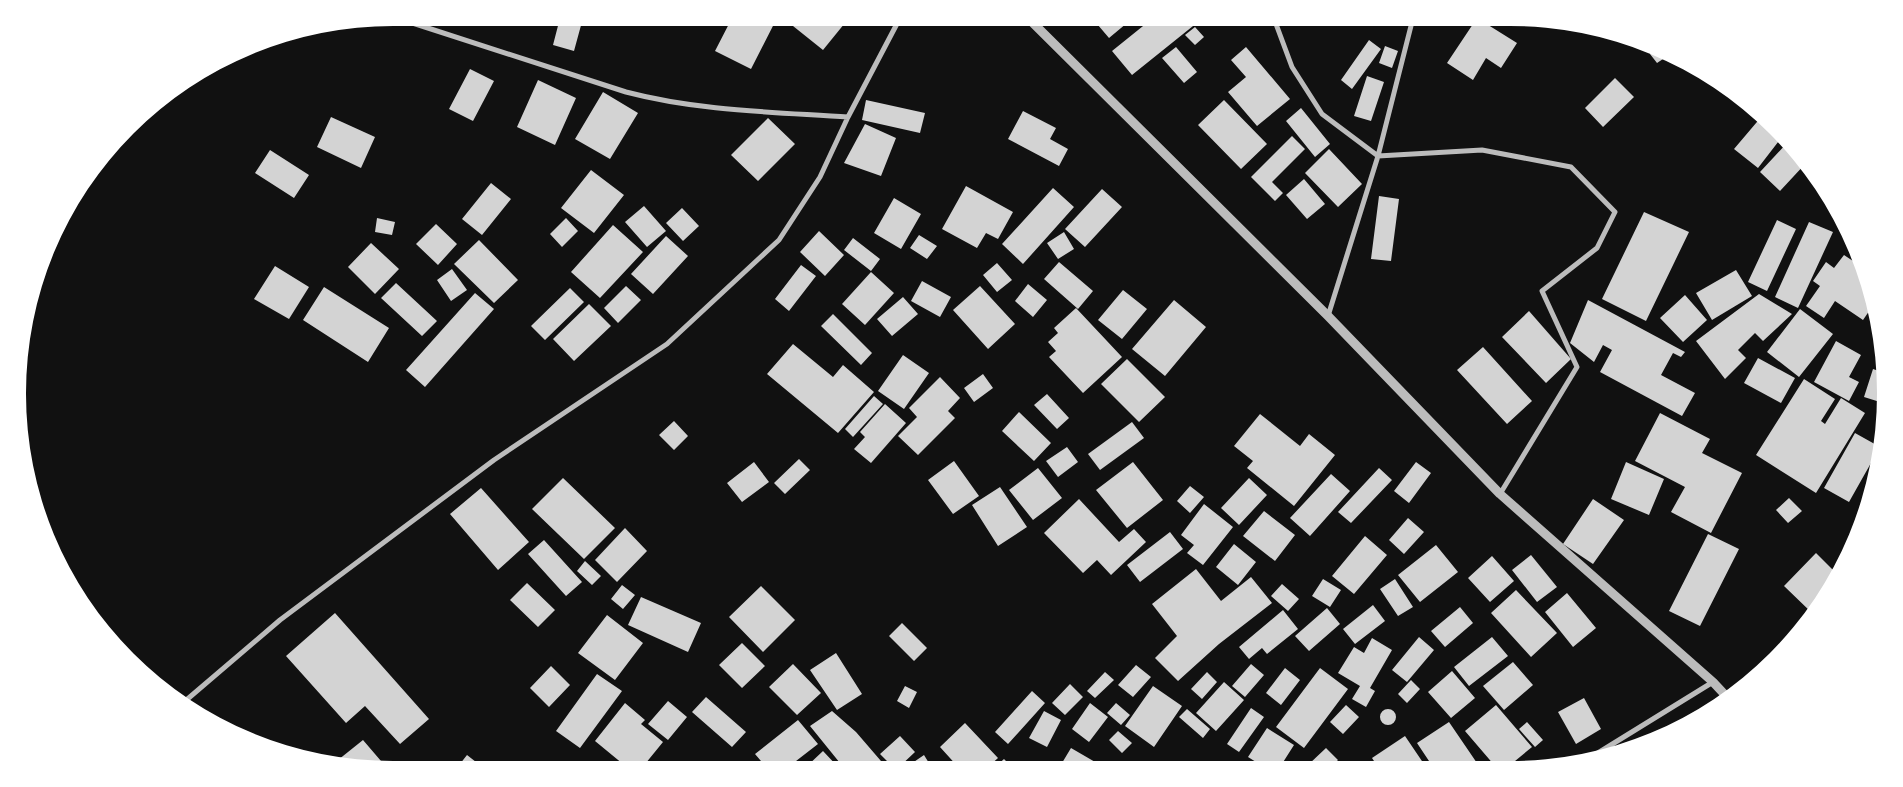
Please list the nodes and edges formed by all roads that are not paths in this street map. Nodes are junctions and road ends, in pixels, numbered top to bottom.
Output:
1 (422, 26) edge
2 (896, 26) edge
3 (1036, 26) edge
4 (1277, 26) edge
5 (1412, 26) edge
6 (848, 118) junction
7 (1378, 156) junction
8 (1328, 316) junction
9 (1500, 494) junction
10 (1713, 682) junction
11 (1723, 693) edge
12 (188, 698) edge
13 (1607, 747) edge

1 - 6 street
2 - 6 street
3 - 8 street
4 - 7 street
5 - 7 street
6 - 12 street
7 - 8 street
7 - 9 street
8 - 9 street
9 - 10 street
10 - 11 street
10 - 13 street

